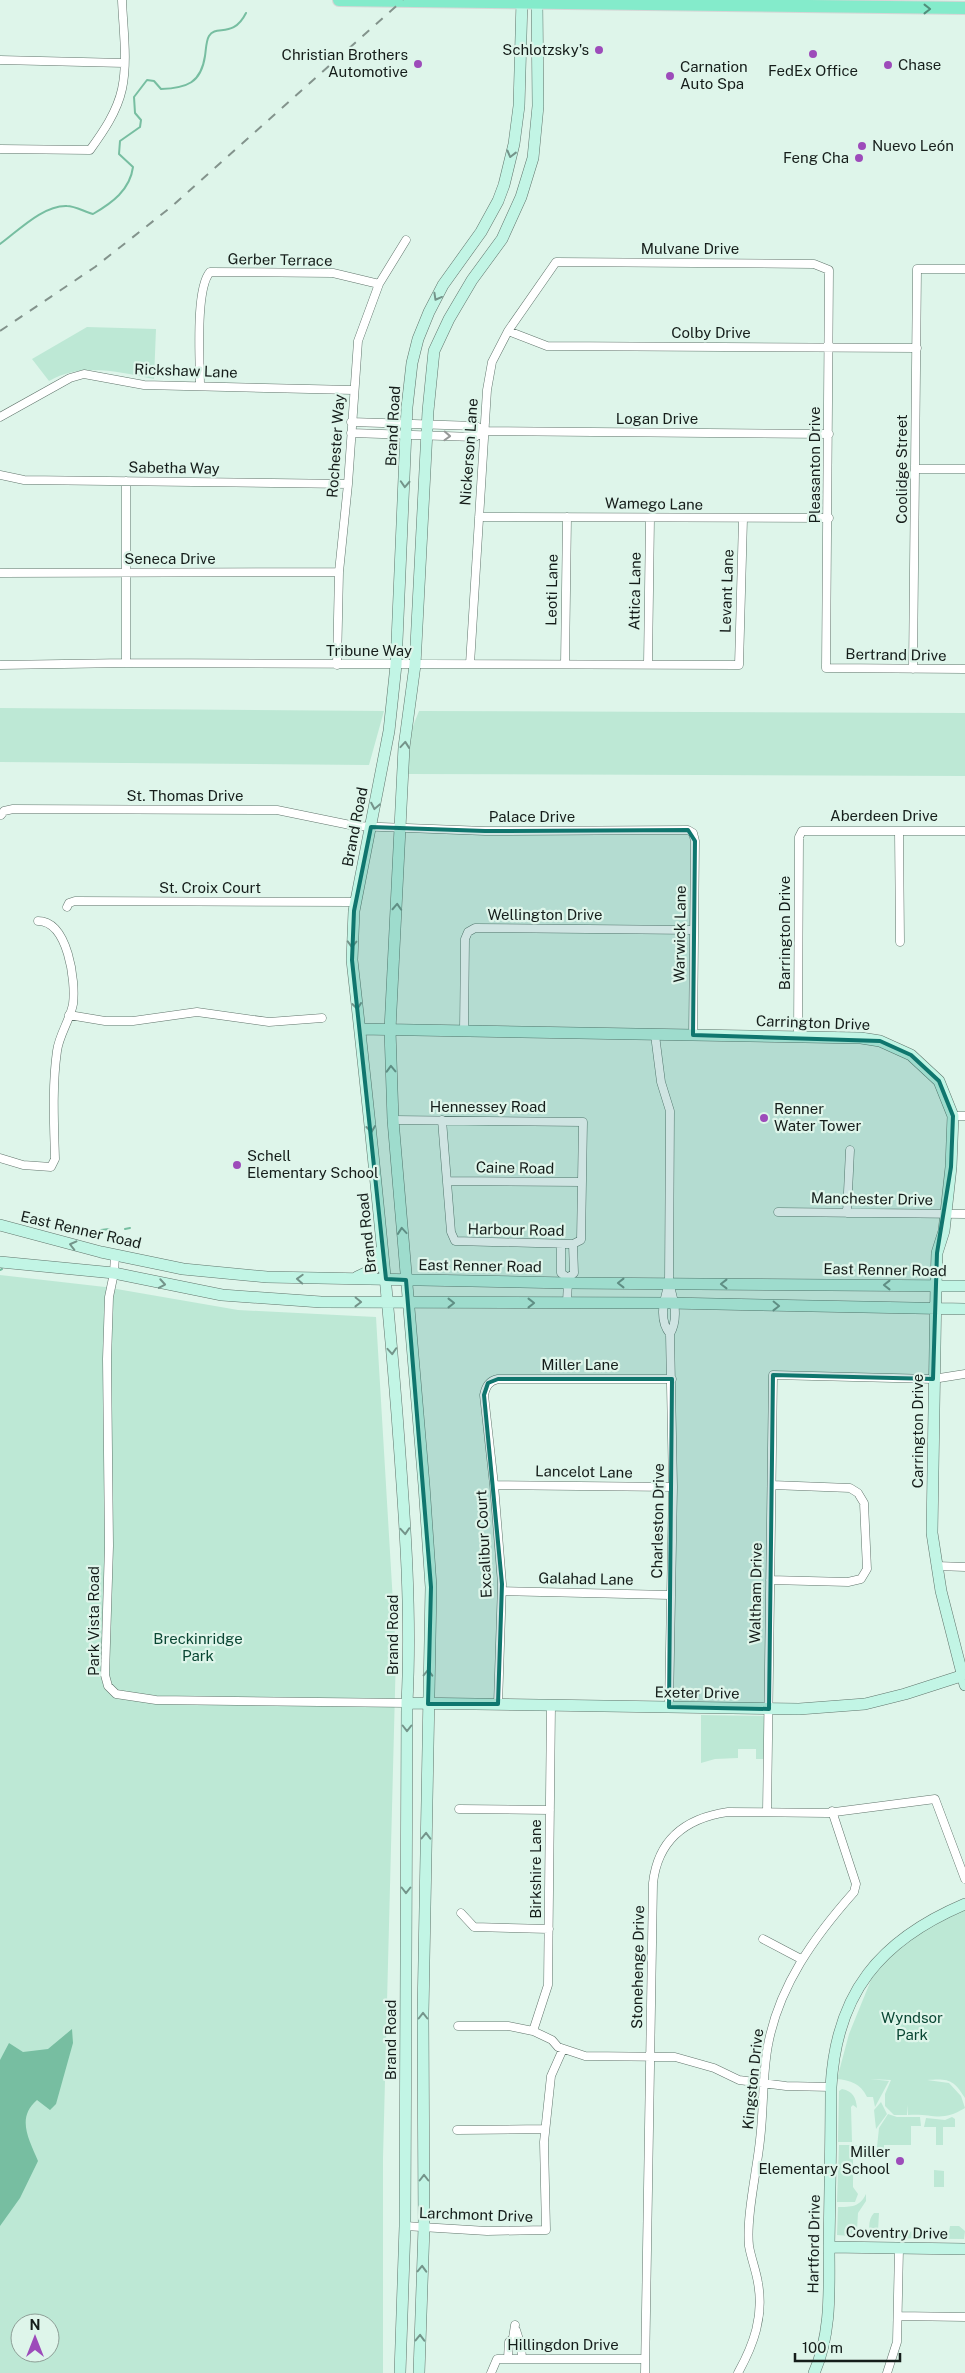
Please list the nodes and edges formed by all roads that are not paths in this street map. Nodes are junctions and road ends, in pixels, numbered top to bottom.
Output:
1 (122, 0) edge
2 (338, 0) edge
3 (522, 1) edge
4 (537, 1) edge
5 (720, 3) edge
6 (843, 4) edge
7 (965, 8) edge
8 (0, 60) edge
9 (124, 62) junction
10 (520, 106) junction
11 (538, 106) junction
12 (0, 148) edge
13 (406, 240) dead end
14 (556, 262) joint
15 (823, 266) joint
16 (965, 269) edge
17 (379, 284) junction
18 (508, 331) junction
19 (829, 347) junction
20 (917, 348) junction
21 (200, 386) junction
22 (353, 390) junction
23 (0, 417) edge
24 (351, 422) junction
25 (407, 430) junction
26 (427, 431) junction
27 (484, 432) junction
28 (351, 433) junction
29 (829, 434) junction
30 (916, 469) junction
31 (965, 469) edge
32 (0, 475) edge
33 (126, 481) junction
34 (348, 484) junction
35 (479, 517) junction
36 (566, 517) junction
37 (650, 518) junction
38 (829, 518) junction
39 (743, 519) junction
40 (339, 572) junction
41 (0, 573) edge
42 (125, 573) junction
43 (126, 663) junction
44 (470, 664) junction
45 (565, 664) junction
46 (648, 664) junction
47 (0, 665) edge
48 (337, 665) junction
49 (396, 665) junction
50 (415, 665) junction
51 (739, 665) joint
52 (826, 668) joint
53 (913, 669) junction
54 (965, 669) edge
55 (1, 815) edge
56 (371, 827) junction
57 (402, 827) junction
58 (802, 831) joint
59 (899, 831) junction
60 (965, 831) edge
61 (693, 833) joint
62 (356, 902) junction
63 (67, 907) dead end
64 (38, 921) dead end
65 (693, 930) junction
66 (900, 942) dead end
67 (69, 1015) junction
68 (322, 1018) dead end
69 (360, 1029) junction
70 (390, 1030) junction
71 (464, 1031) junction
72 (655, 1035) junction
73 (693, 1035) junction
74 (798, 1037) junction
75 (953, 1116) junction
76 (965, 1116) edge
77 (393, 1120) junction
78 (442, 1120) junction
79 (850, 1150) dead end
80 (0, 1158) edge
81 (448, 1181) junction
82 (582, 1182) junction
83 (778, 1212) dead end
84 (847, 1213) junction
85 (946, 1214) junction
86 (965, 1214) edge
87 (0, 1225) edge
88 (576, 1243) junction
89 (383, 1244) junction
90 (560, 1244) junction
91 (115, 1255) junction
92 (0, 1262) edge
93 (114, 1274) junction
94 (349, 1279) junction
95 (386, 1279) junction
96 (406, 1280) junction
97 (568, 1280) junction
98 (669, 1283) junction
99 (936, 1285) junction
100 (965, 1286) edge
101 (388, 1302) junction
102 (408, 1303) junction
103 (568, 1303) junction
104 (663, 1304) junction
105 (675, 1304) junction
106 (934, 1308) junction
107 (965, 1309) edge
108 (670, 1334) junction
109 (965, 1374) edge
110 (672, 1379) junction
111 (933, 1379) junction
112 (488, 1383) joint
113 (494, 1485) junction
114 (772, 1485) junction
115 (673, 1487) junction
116 (426, 1507) junction
117 (404, 1510) junction
118 (937, 1566) junction
119 (965, 1567) edge
120 (770, 1580) junction
121 (502, 1592) junction
122 (670, 1594) junction
123 (963, 1681) edge
124 (407, 1703) junction
125 (428, 1704) junction
126 (498, 1704) junction
127 (551, 1705) junction
128 (669, 1708) junction
129 (769, 1709) junction
130 (459, 1809) dead end
131 (550, 1810) junction
132 (832, 1811) junction
133 (767, 1812) junction
134 (965, 1879) edge
135 (965, 1904) edge
136 (461, 1913) dead end
137 (550, 1929) junction
138 (762, 1939) dead end
139 (801, 1959) junction
140 (458, 2026) dead end
141 (533, 2031) junction
142 (563, 2048) junction
143 (650, 2056) junction
144 (763, 2084) junction
145 (831, 2087) junction
146 (545, 2129) junction
147 (457, 2130) dead end
148 (405, 2226) junction
149 (424, 2227) junction
150 (829, 2248) junction
151 (898, 2249) junction
152 (965, 2249) edge
153 (898, 2316) junction
154 (965, 2317) edge
155 (508, 2358) junction
156 (522, 2358) junction
157 (645, 2359) junction
158 (400, 2373) edge
159 (420, 2373) edge
160 (491, 2373) edge
161 (645, 2373) edge
162 (738, 2373) edge
163 (814, 2373) edge
164 (887, 2373) edge

1 - 9 street
2 - 3 main road
3 - 4 main road
3 - 10 main road, Brand Road
4 - 5 main road
4 - 11 main road
5 - 6 main road
6 -> 7 main road
8 - 9 street
9 - 12 street
10 - 11 main road
10 -> 25 main road, Brand Road
11 - 26 main road
13 - 17 street, Rochester Way
14 - 15 street, Mulvane Drive
14 - 18 street, Nickerson Lane
15 - 19 street, Pleasanton Drive
16 - 20 street, Coolidge Street
17 - 21 street, Gerber Terrace
17 - 22 street, Rochester Way
18 - 19 street, Colby Drive
18 - 27 street, Nickerson Lane
19 - 20 street, Colby Drive
19 - 29 street, Pleasanton Drive
20 - 30 street, Coolidge Street
21 - 22 street, Rickshaw Lane
21 - 23 street, Rickshaw Lane
22 - 24 street, Rochester Way
24 - 25 street, Logan Drive
24 - 28 street, Rochester Way
25 - 26 street, Logan Drive
25 - 28 street, Logan Drive
25 -> 49 main road, Brand Road
26 - 27 street, Logan Drive
26 - 50 main road
27 - 29 street, Logan Drive
27 - 35 street, Nickerson Lane
28 - 34 street, Rochester Way
29 - 38 street, Pleasanton Drive
30 - 31 street
30 - 53 street, Coolidge Street
32 - 33 street, Sabetha Way
33 - 34 street, Sabetha Way
33 - 42 street
34 - 40 street, Rochester Way
35 - 36 street, Wamego Lane
35 - 44 street, Nickerson Lane
36 - 37 street, Wamego Lane
36 - 45 street, Leoti Lane
37 - 39 street, Wamego Lane
37 - 46 street, Attica Lane
38 - 39 street, Wamego Lane
38 - 52 street, Pleasanton Drive
39 - 51 street, Levant Lane
40 - 42 street, Seneca Drive
40 - 48 street, Rochester Way
41 - 42 street, Seneca Drive
42 - 43 street
43 - 47 street, Tribune Way
43 - 48 street, Tribune Way
44 - 45 street, Tribune Way
44 - 50 street, Tribune Way
45 - 46 street, Tribune Way
46 - 51 street, Tribune Way
48 - 49 street, Tribune Way
49 - 50 street, Tribune Way
49 -> 56 main road, Brand Road
57 -> 50 main road
52 - 53 street, Bertrand Drive
53 - 54 street, Bertrand Drive
55 - 56 street, St. Thomas Drive
56 - 57 street, Palace Drive
56 - 62 main road, Brand Road
57 - 61 street, Palace Drive
70 -> 57 main road
58 - 59 street, Aberdeen Drive
58 - 74 street, Barrington Drive
59 - 60 street, Aberdeen Drive
59 - 66 street
61 - 65 street, Warwick Lane
62 - 63 street, St. Croix Court
62 -> 69 main road, Brand Road
64 - 67 street
65 - 71 street, Wellington Drive
65 - 73 street, Warwick Lane
67 - 68 street
67 - 80 street
69 - 70 main road, Carrington Drive
69 -> 89 main road, Brand Road
70 - 71 main road, Carrington Drive
77 -> 70 main road
71 - 72 main road, Carrington Drive
72 - 73 main road, Carrington Drive
72 - 98 street, Charleston Drive
73 - 74 main road, Carrington Drive
74 - 75 main road, Carrington Drive
75 - 76 street
75 - 85 main road, Carrington Drive
77 - 78 street, Hennessey Road
96 -> 77 main road
78 - 81 street
78 - 82 street, Hennessey Road
79 - 84 street
81 - 82 street, Caine Road
81 - 90 street, Harbour Road
82 - 88 street
83 - 84 street, Manchester Drive
84 - 85 street, Manchester Drive
85 - 86 street, Manchester Drive
85 - 99 main road, Carrington Drive
91 -> 87 main road, East Renner Road
88 - 90 street, Harbour Road
88 - 97 street
89 - 94 main road
89 - 95 main road, Brand Road
90 - 97 street
91 - 93 street, Park Vista Road
94 -> 91 main road, East Renner Road
92 - 93 main road
93 -> 101 main road
93 - 124 street, Park Vista Road
94 - 95 main road, East Renner Road
95 - 96 main road, East Renner Road
95 - 101 main road, Brand Road
96 - 97 main road, East Renner Road
96 - 102 main road
98 -> 97 main road, East Renner Road
97 - 103 street
99 -> 98 main road, East Renner Road
98 - 104 street, Charleston Drive
98 - 105 street, Charleston Drive
99 - 100 main road, East Renner Road
99 - 106 main road, Carrington Drive
101 - 102 main road
101 -> 117 main road, Brand Road
102 -> 103 main road
102 - 116 main road
103 - 104 main road
104 - 105 main road
104 - 108 street, Charleston Drive
105 -> 106 main road
105 - 108 street, Charleston Drive
106 - 107 main road
106 - 111 main road, Carrington Drive
108 - 110 street, Charleston Drive
109 - 111 street
110 - 112 street, Miller Lane
110 - 115 street, Charleston Drive
111 - 114 street, Waltham Drive
111 - 118 main road, Carrington Drive
112 - 113 street, Excalibur Court
113 - 115 street, Lancelot Lane
113 - 121 street, Excalibur Court
114 - 120 street, Waltham Drive
114 - 120 street
115 - 122 street, Charleston Drive
116 - 117 main road
125 -> 116 main road
117 -> 124 main road, Brand Road
118 - 119 street
118 - 123 main road, Carrington Drive
120 - 129 street, Waltham Drive
121 - 122 street, Galahad Lane
121 - 126 street, Excalibur Court
122 - 128 street, Charleston Drive
123 - 129 main road, Exeter Drive
124 - 125 main road, Exeter Drive
124 -> 148 main road, Brand Road
125 - 126 main road, Exeter Drive
149 -> 125 main road
126 - 127 main road, Exeter Drive
127 - 128 main road, Exeter Drive
127 - 131 street, Birkshire Lane
128 - 129 main road, Exeter Drive
129 - 133 street, Waltham Drive
130 - 131 street
131 - 137 street, Birkshire Lane
132 - 133 street, Stonehenge Drive
132 - 134 street, Stonehenge Drive
132 - 139 street, Kingston Drive
133 - 143 street, Stonehenge Drive
135 - 145 main road, Hartford Drive
136 - 137 street
137 - 141 street, Birkshire Lane
138 - 139 street
139 - 144 street, Kingston Drive
140 - 141 street
141 - 142 street
142 - 143 street
142 - 146 street
143 - 144 street
143 - 157 street, Stonehenge Drive
144 - 145 street
144 - 162 street, Kingston Drive
145 - 150 main road, Hartford Drive
146 - 147 street
146 - 149 street, Larchmont Drive
148 - 149 street, Larchmont Drive
148 - 158 main road, Brand Road
159 -> 149 main road
150 - 151 main road, Coventry Drive
150 - 163 main road, Hartford Drive
151 - 152 main road, Coventry Drive
151 - 153 street
153 - 154 street
153 - 164 street
155 - 156 street, Hillingdon Drive
155 - 156 street
155 - 160 street, Hillingdon Drive
156 - 157 street, Hillingdon Drive
157 - 161 street, Stonehenge Drive

